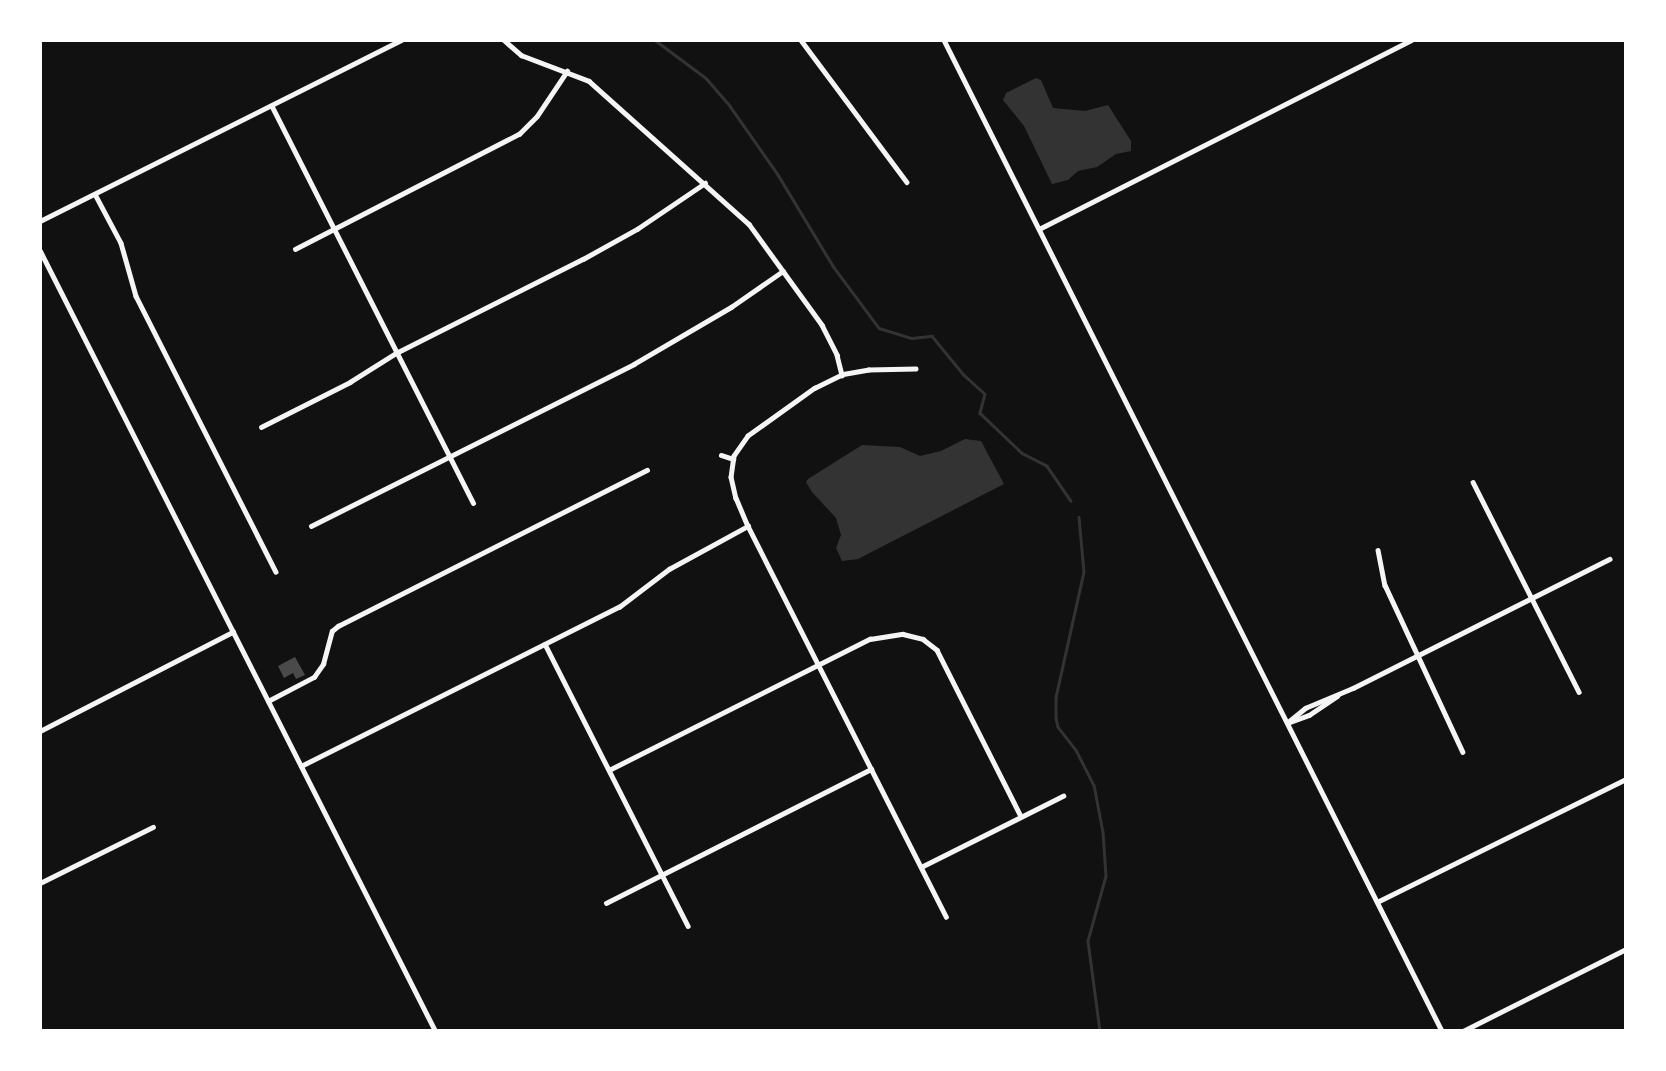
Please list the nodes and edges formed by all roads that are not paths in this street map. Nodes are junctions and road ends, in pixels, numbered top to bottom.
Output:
1 (401, 40) edge
2 (504, 40) edge
3 (801, 40) edge
4 (944, 40) edge
5 (1411, 40) edge
6 (567, 71) junction
7 (272, 106) junction
8 (906, 182) dead end
9 (705, 183) junction
10 (95, 194) junction
11 (40, 221) edge
12 (335, 228) junction
13 (1038, 229) junction
14 (295, 249) dead end
15 (40, 251) edge
16 (783, 271) junction
17 (396, 354) junction
18 (916, 369) dead end
19 (842, 375) junction
20 (261, 427) dead end
21 (720, 455) dead end
22 (449, 457) junction
23 (733, 459) junction
24 (647, 470) dead end
25 (1473, 482) dead end
26 (473, 503) dead end
27 (311, 526) dead end
28 (748, 526) junction
29 (1378, 550) dead end
30 (1609, 559) dead end
31 (276, 572) dead end
32 (1531, 597) junction
33 (233, 632) junction
34 (545, 644) junction
35 (1416, 654) junction
36 (819, 665) junction
37 (1579, 692) dead end
38 (268, 701) junction
39 (1288, 722) junction
40 (40, 732) edge
41 (1463, 752) dead end
42 (301, 766) junction
43 (871, 769) junction
44 (609, 770) junction
45 (1626, 779) edge
46 (1063, 796) dead end
47 (1021, 816) junction
48 (153, 827) dead end
49 (921, 867) junction
50 (662, 874) junction
51 (40, 883) edge
52 (1379, 901) junction
53 (606, 902) dead end
54 (946, 917) dead end
55 (688, 926) dead end
56 (1626, 949) edge
57 (435, 1031) edge
58 (1441, 1031) edge
59 (1463, 1031) edge

1 - 7 street
2 - 6 street
3 - 8 street
4 - 13 street
5 - 13 street
6 - 9 street
6 - 12 street
7 - 10 street
7 - 12 street
9 - 16 street
9 - 17 street
10 - 11 street
10 - 31 street
12 - 14 street
12 - 17 street
13 - 39 street
15 - 33 street
16 - 19 street
16 - 22 street
17 - 20 street
17 - 22 street
18 - 19 street
19 - 23 street
21 - 23 street
22 - 26 street
22 - 27 street
23 - 28 street
24 - 38 street
25 - 32 street
28 - 34 street
28 - 36 street
29 - 35 street
30 - 32 street
32 - 35 street
32 - 37 street
33 - 38 street
33 - 40 street
34 - 42 street
34 - 44 street
35 - 39 street
35 - 41 street
36 - 43 street
36 - 44 street
36 - 47 street
38 - 42 street
39 - 52 street
42 - 57 street
43 - 49 street
43 - 50 street
44 - 50 street
45 - 52 street
46 - 47 street
47 - 49 street
48 - 51 street
49 - 54 street
50 - 53 street
50 - 55 street
52 - 58 street
56 - 59 street

